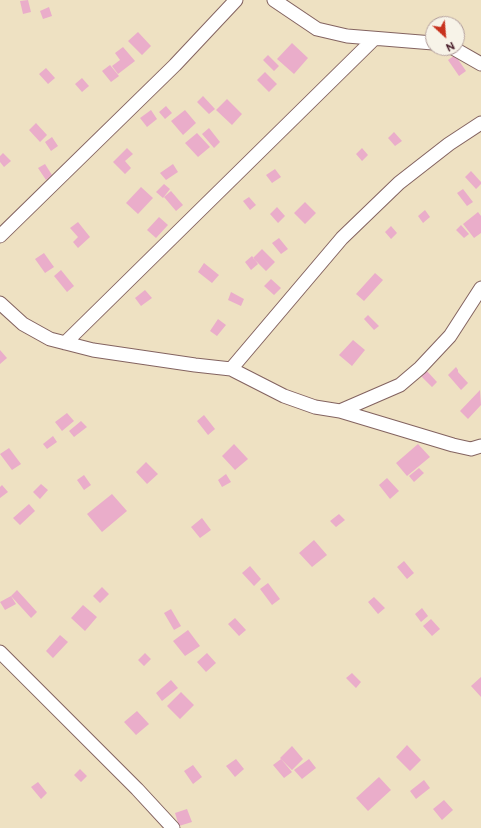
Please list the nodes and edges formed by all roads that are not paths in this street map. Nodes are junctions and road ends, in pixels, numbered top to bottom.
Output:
1 (236, 0) edge
2 (274, 0) edge
3 (374, 39) junction
4 (425, 42) edge
5 (465, 55) edge
6 (481, 64) edge
7 (481, 123) edge
8 (0, 236) edge
9 (481, 288) edge
10 (0, 303) edge
11 (65, 343) junction
12 (232, 369) junction
13 (340, 412) junction
14 (481, 446) edge
15 (0, 652) edge
16 (174, 828) edge

1 - 8 street
2 - 3 street
3 - 4 street
3 - 11 street
5 - 6 street
7 - 12 street
9 - 13 street
10 - 11 street
11 - 12 street
12 - 13 street
13 - 14 street
15 - 16 street

